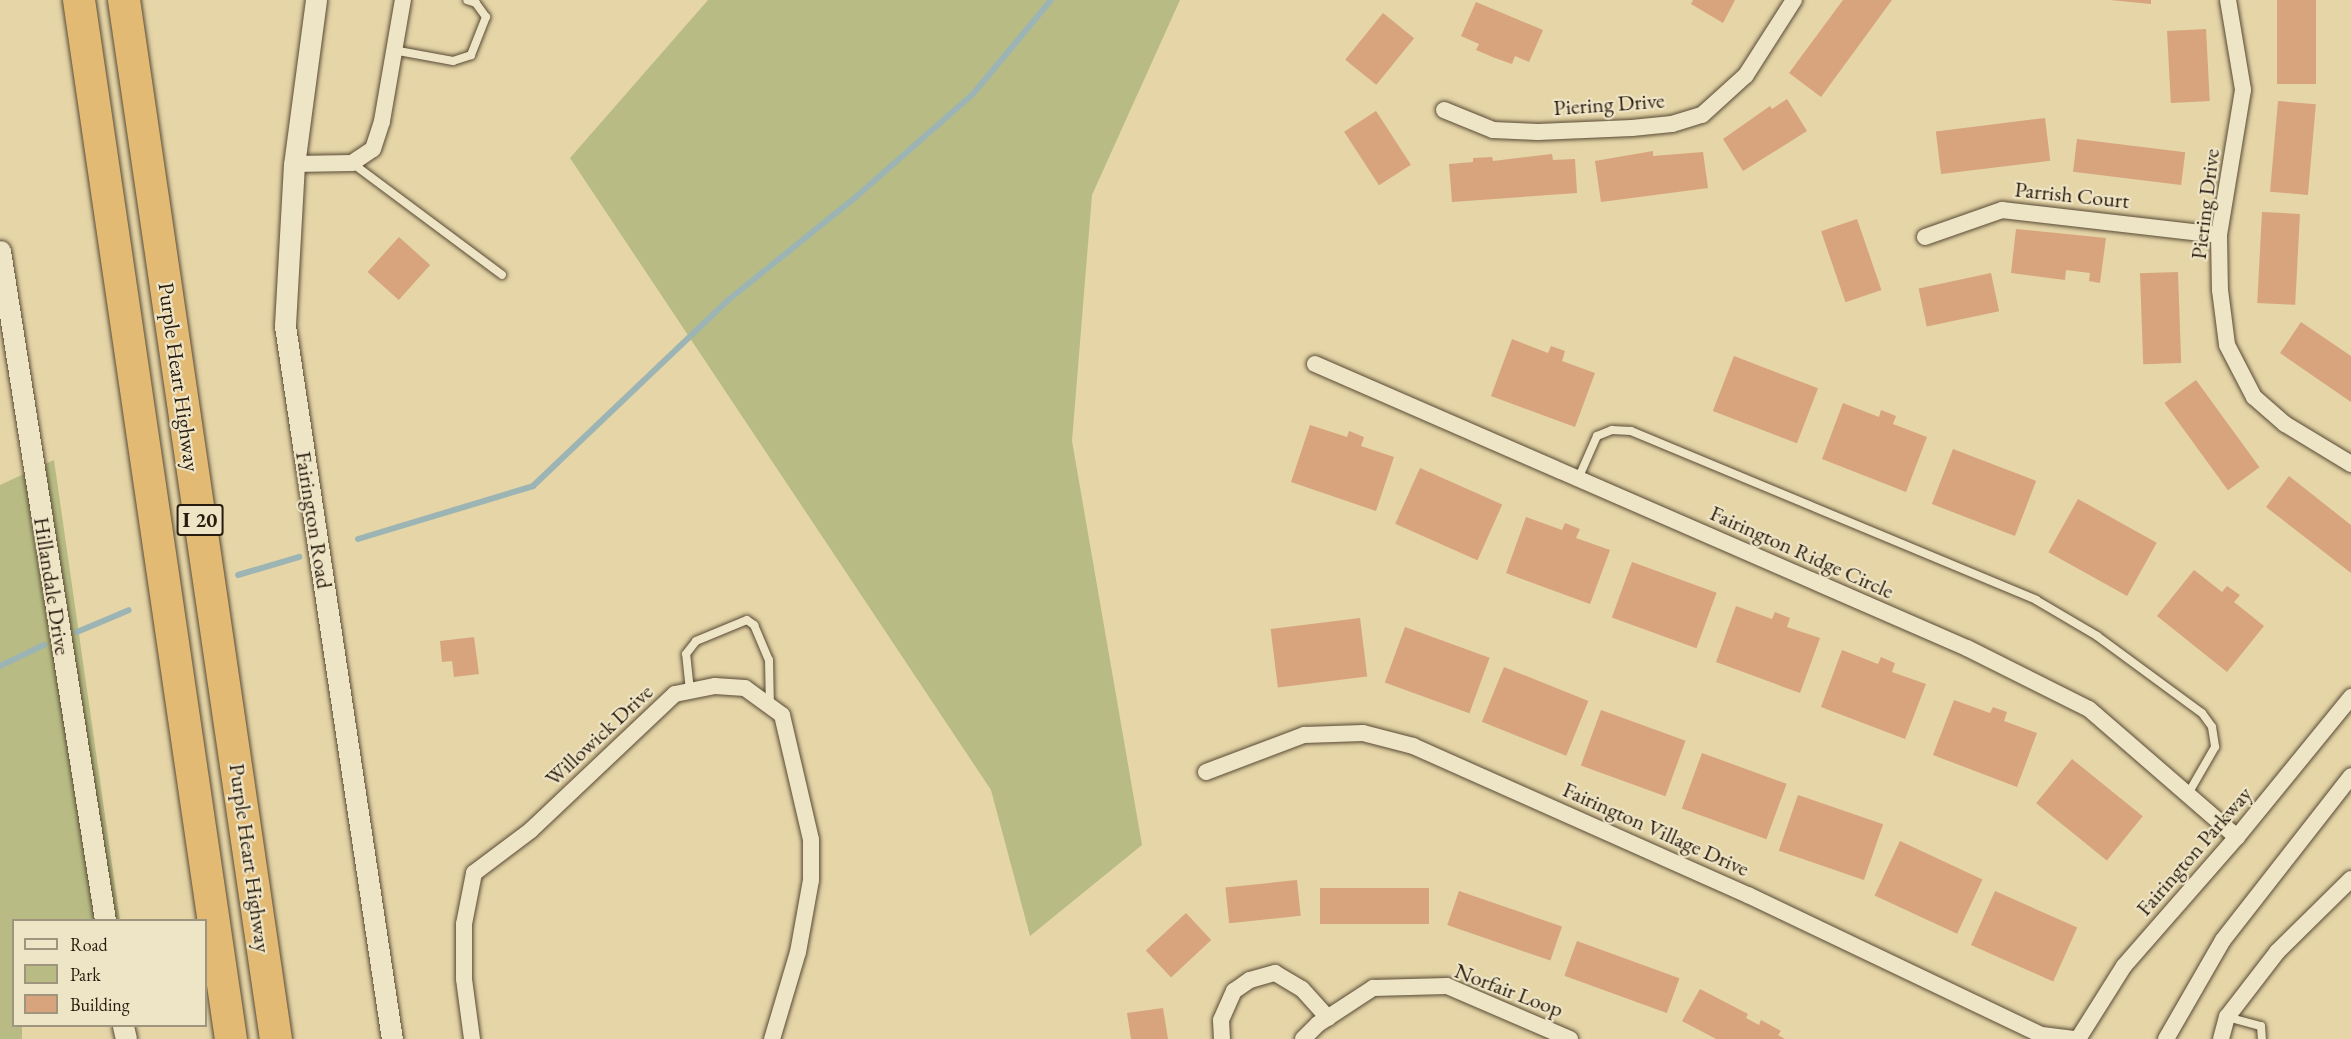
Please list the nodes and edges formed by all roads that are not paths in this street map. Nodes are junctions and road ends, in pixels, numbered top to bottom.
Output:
1 (79, 0) edge
2 (124, 0) edge
3 (316, 0) edge
4 (403, 0) edge
5 (467, 0) edge
6 (1794, 0) edge
7 (2228, 0) edge
8 (393, 50) junction
9 (1444, 110) dead end
10 (352, 163) junction
11 (294, 164) junction
12 (2219, 235) junction
13 (1925, 237) dead end
14 (0, 251) edge
15 (502, 275) dead end
16 (1315, 364) dead end
17 (2351, 464) edge
18 (1578, 479) junction
19 (690, 691) junction
20 (2351, 697) edge
21 (770, 706) junction
22 (1206, 772) dead end
23 (2351, 776) edge
24 (2188, 794) junction
25 (2237, 837) junction
26 (2351, 879) edge
27 (105, 919) edge
28 (2227, 1017) junction
29 (1328, 1018) junction
30 (231, 1039) edge
31 (276, 1039) edge
32 (392, 1039) edge
33 (472, 1039) edge
34 (772, 1039) edge
35 (1222, 1039) edge
36 (1303, 1039) edge
37 (1570, 1039) edge
38 (2077, 1039) edge
39 (2166, 1039) edge
40 (2221, 1039) edge
41 (2262, 1039) edge

1 - 30 highway, Purple Heart Highway / I 20
2 - 31 highway, Purple Heart Highway / I 20
3 - 11 street, Fairington Road
4 - 8 street
5 - 8 lane
6 - 9 street, Piering Drive
7 - 12 street, Piering Drive
8 - 10 street
10 - 11 street
10 - 15 lane
11 - 32 street, Fairington Road
12 - 13 street, Parrish Court
12 - 17 street, Piering Drive
14 - 27 street, Hillandale Drive
16 - 18 street, Fairington Ridge Circle
18 - 24 street, Fairington Ridge Circle
18 - 24 lane
19 - 21 street, Willowick Drive
19 - 21 lane
19 - 33 street, Willowick Drive
20 - 25 street, Fairington Parkway
21 - 34 street, Willowick Drive
22 - 38 street, Fairington Village Drive
23 - 39 street
24 - 25 street, Fairington Ridge Circle
25 - 38 street, Fairington Parkway
26 - 28 street
28 - 40 street
28 - 41 lane
29 - 35 street
29 - 36 street, Norfair Loop
29 - 37 street, Norfair Loop

